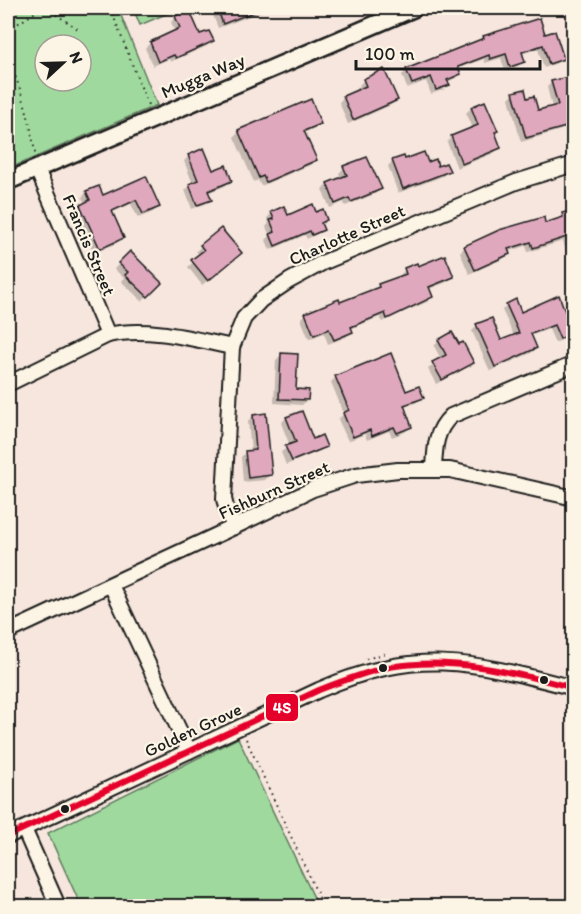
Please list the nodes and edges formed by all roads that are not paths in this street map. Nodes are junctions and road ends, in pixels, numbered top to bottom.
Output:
1 (414, 8) edge
2 (573, 164) edge
3 (38, 169) junction
4 (8, 182) edge
5 (108, 335) junction
6 (232, 347) junction
7 (573, 364) edge
8 (8, 384) edge
9 (434, 469) junction
10 (573, 498) edge
11 (234, 527) junction
12 (111, 585) junction
13 (8, 632) edge
14 (573, 688) edge
15 (189, 751) junction
16 (24, 829) junction
17 (8, 836) edge
18 (58, 906) edge

1 - 3 main road, Mugga Way
2 - 6 street, Charlotte Street
3 - 4 main road, Mugga Way
3 - 5 street, Francis Street
5 - 6 street
5 - 8 street
6 - 11 street, Charlotte Street
7 - 9 street
9 - 10 street, Fishburn Street
9 - 11 street, Fishburn Street
11 - 12 street, Fishburn Street
12 - 13 street, Fishburn Street
12 - 15 street
14 - 15 street, Golden Grove
15 - 16 street, Golden Grove
16 - 17 street, Golden Grove
16 - 18 street

